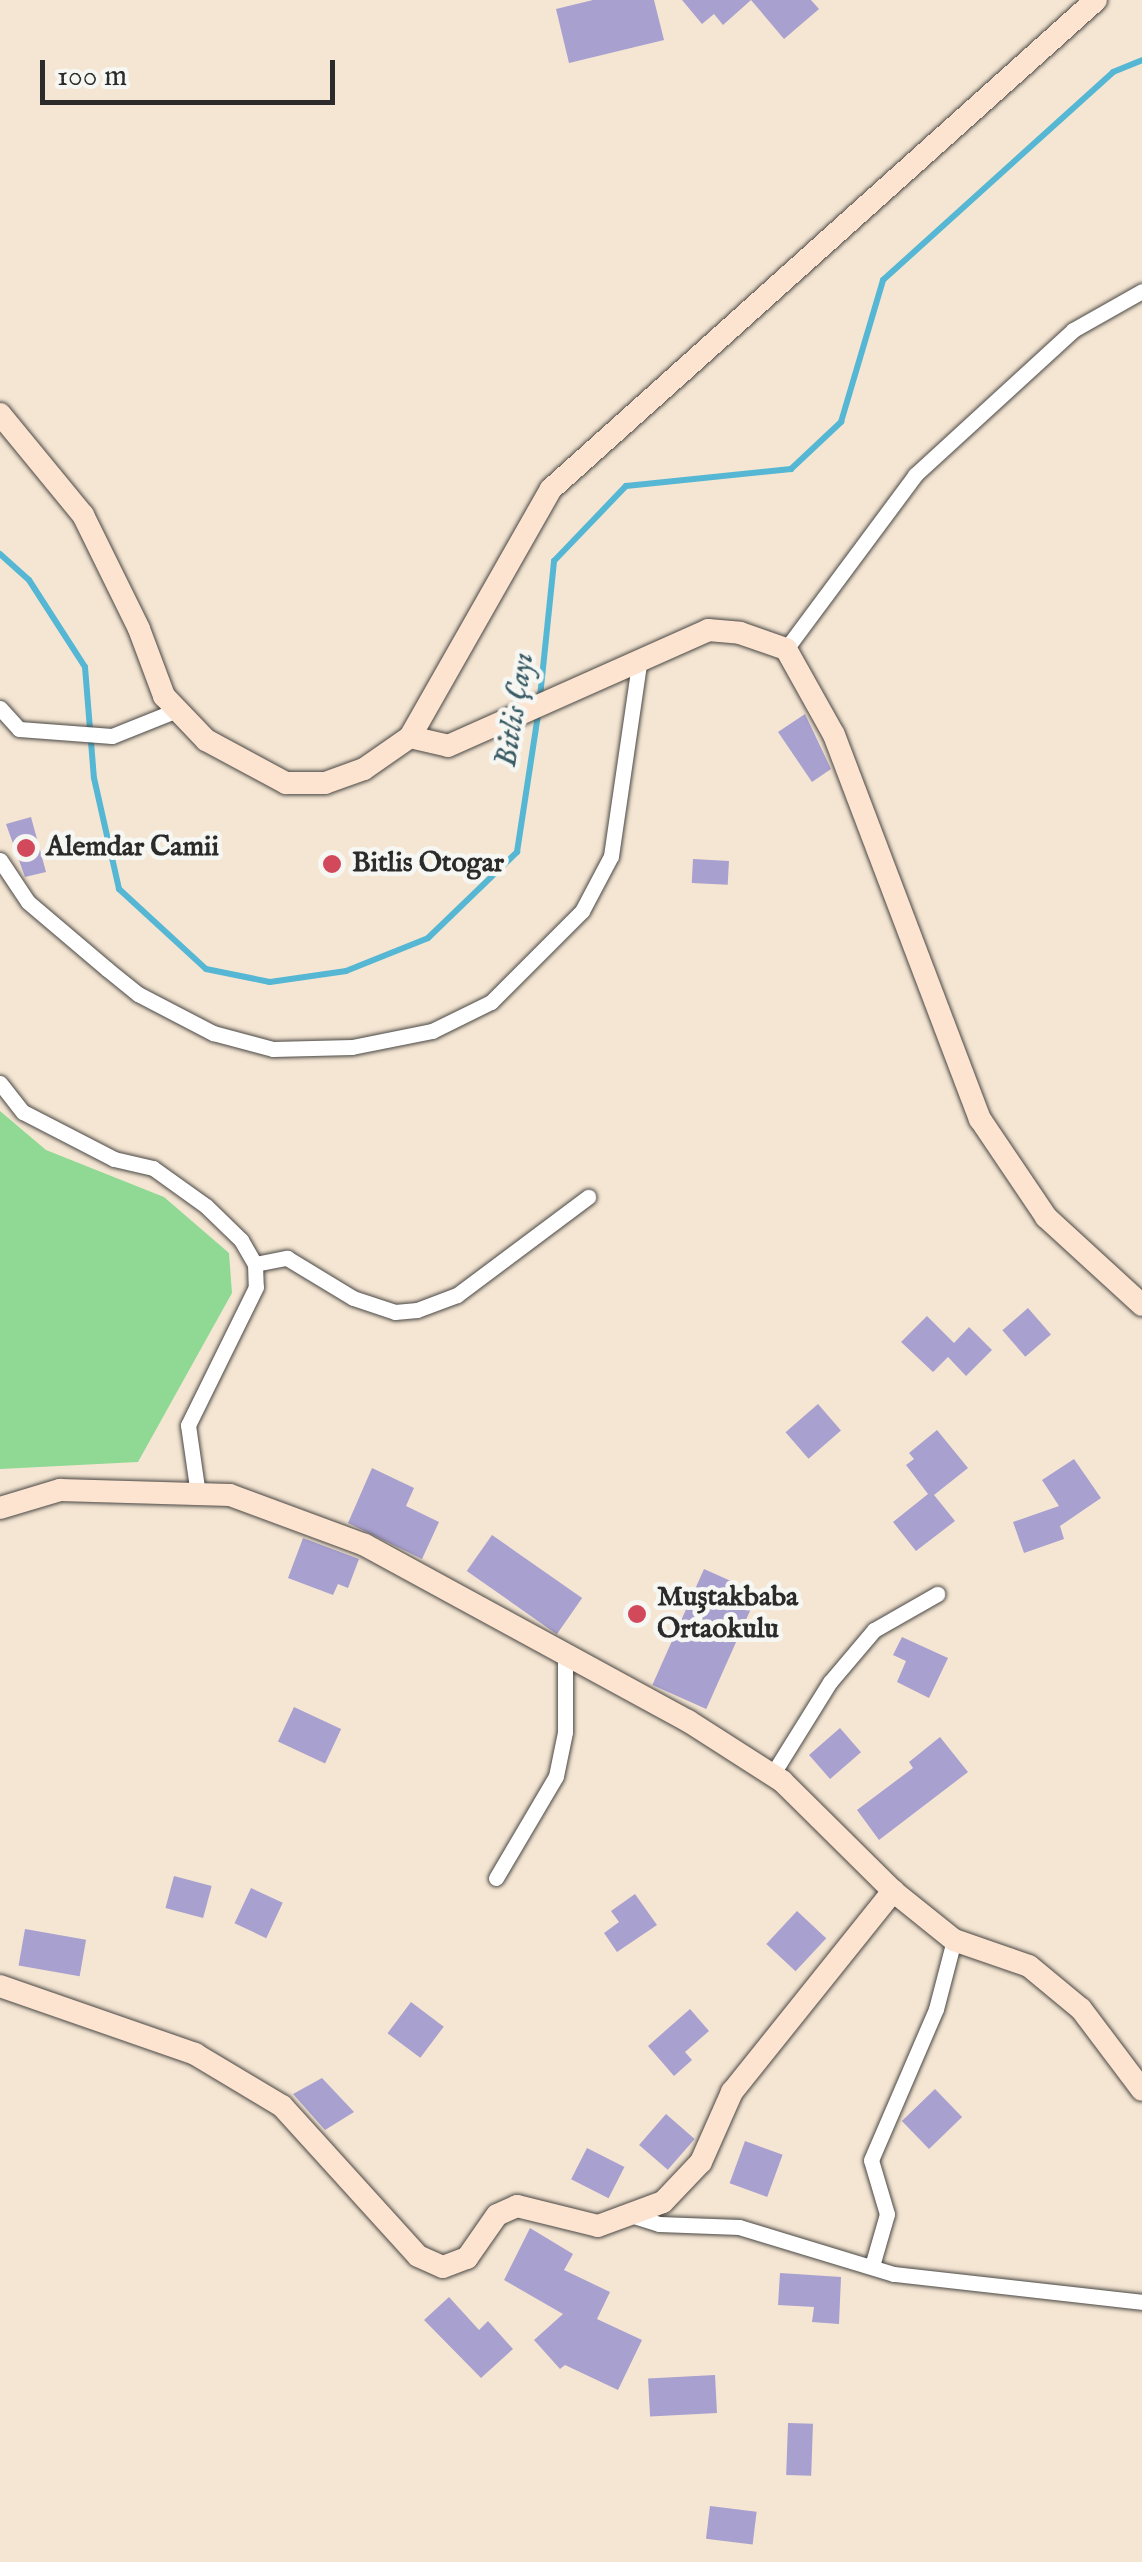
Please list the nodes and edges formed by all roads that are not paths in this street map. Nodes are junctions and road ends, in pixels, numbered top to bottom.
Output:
1 (1096, 0) edge
2 (1142, 290) edge
3 (0, 414) edge
4 (786, 648) junction
5 (638, 664) junction
6 (177, 710) junction
7 (0, 712) edge
8 (410, 737) junction
9 (0, 860) edge
10 (0, 1083) edge
11 (588, 1197) dead end
12 (254, 1264) junction
13 (1142, 1305) edge
14 (198, 1494) junction
15 (0, 1508) edge
16 (937, 1594) dead end
17 (565, 1658) junction
18 (772, 1775) junction
19 (496, 1878) dead end
20 (892, 1891) junction
21 (954, 1940) junction
22 (0, 1986) edge
23 (1142, 2090) edge
24 (630, 2214) junction
25 (872, 2266) junction
26 (1142, 2302) edge

1 - 8 main road
2 - 4 street
3 - 6 main road
4 - 5 main road
4 - 13 main road
5 - 8 main road
5 - 9 street
6 - 7 street
6 - 8 main road
10 - 12 street
11 - 12 street
12 - 14 street
14 - 15 main road
14 - 17 main road
16 - 18 street
17 - 18 main road
17 - 19 street
18 - 20 main road
20 - 21 main road
20 - 24 main road
21 - 23 main road
21 - 25 street
22 - 24 main road
24 - 25 street
25 - 26 street

